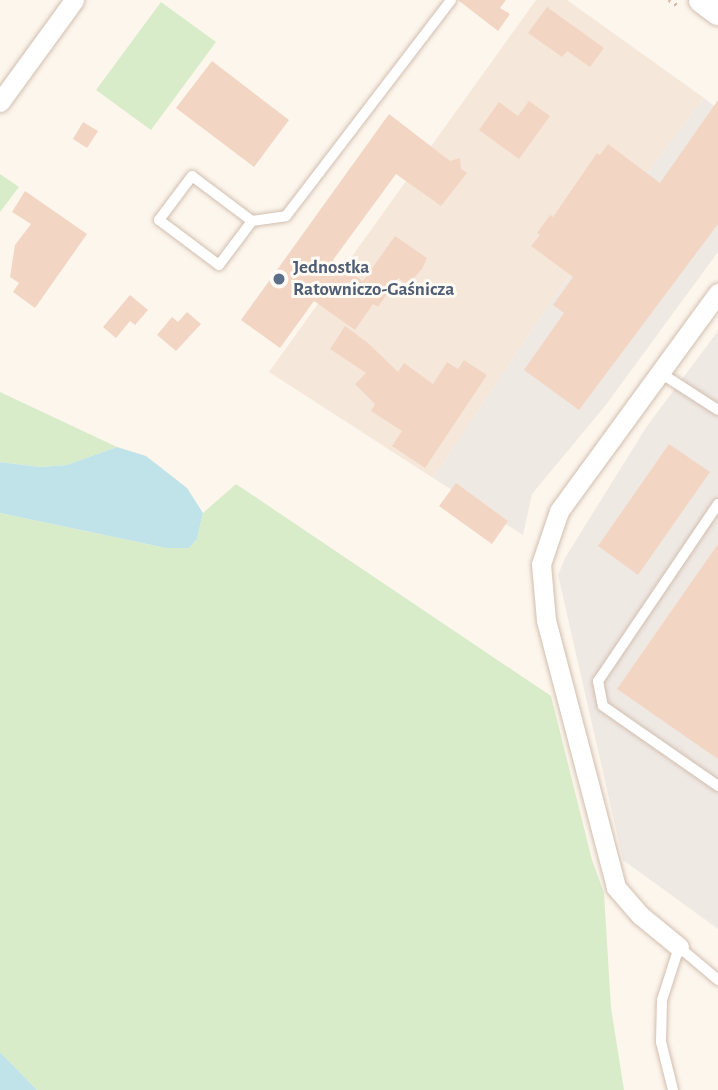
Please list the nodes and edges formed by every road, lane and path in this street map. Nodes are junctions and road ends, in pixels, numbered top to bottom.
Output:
1 (74, 0) edge
2 (451, 0) edge
3 (702, 0) edge
4 (718, 12) edge
5 (0, 102) edge
6 (252, 221) junction
7 (718, 293) edge
8 (659, 372) junction
9 (718, 410) edge
10 (718, 504) edge
11 (718, 786) edge
12 (679, 947) junction
13 (718, 980) edge
14 (673, 1090) edge

1 - 5 street
2 - 6 lane
3 - 4 main road
6 - 6 lane
7 - 8 street
8 - 9 lane
8 - 12 street
10 - 11 lane
12 - 13 lane
12 - 14 lane

